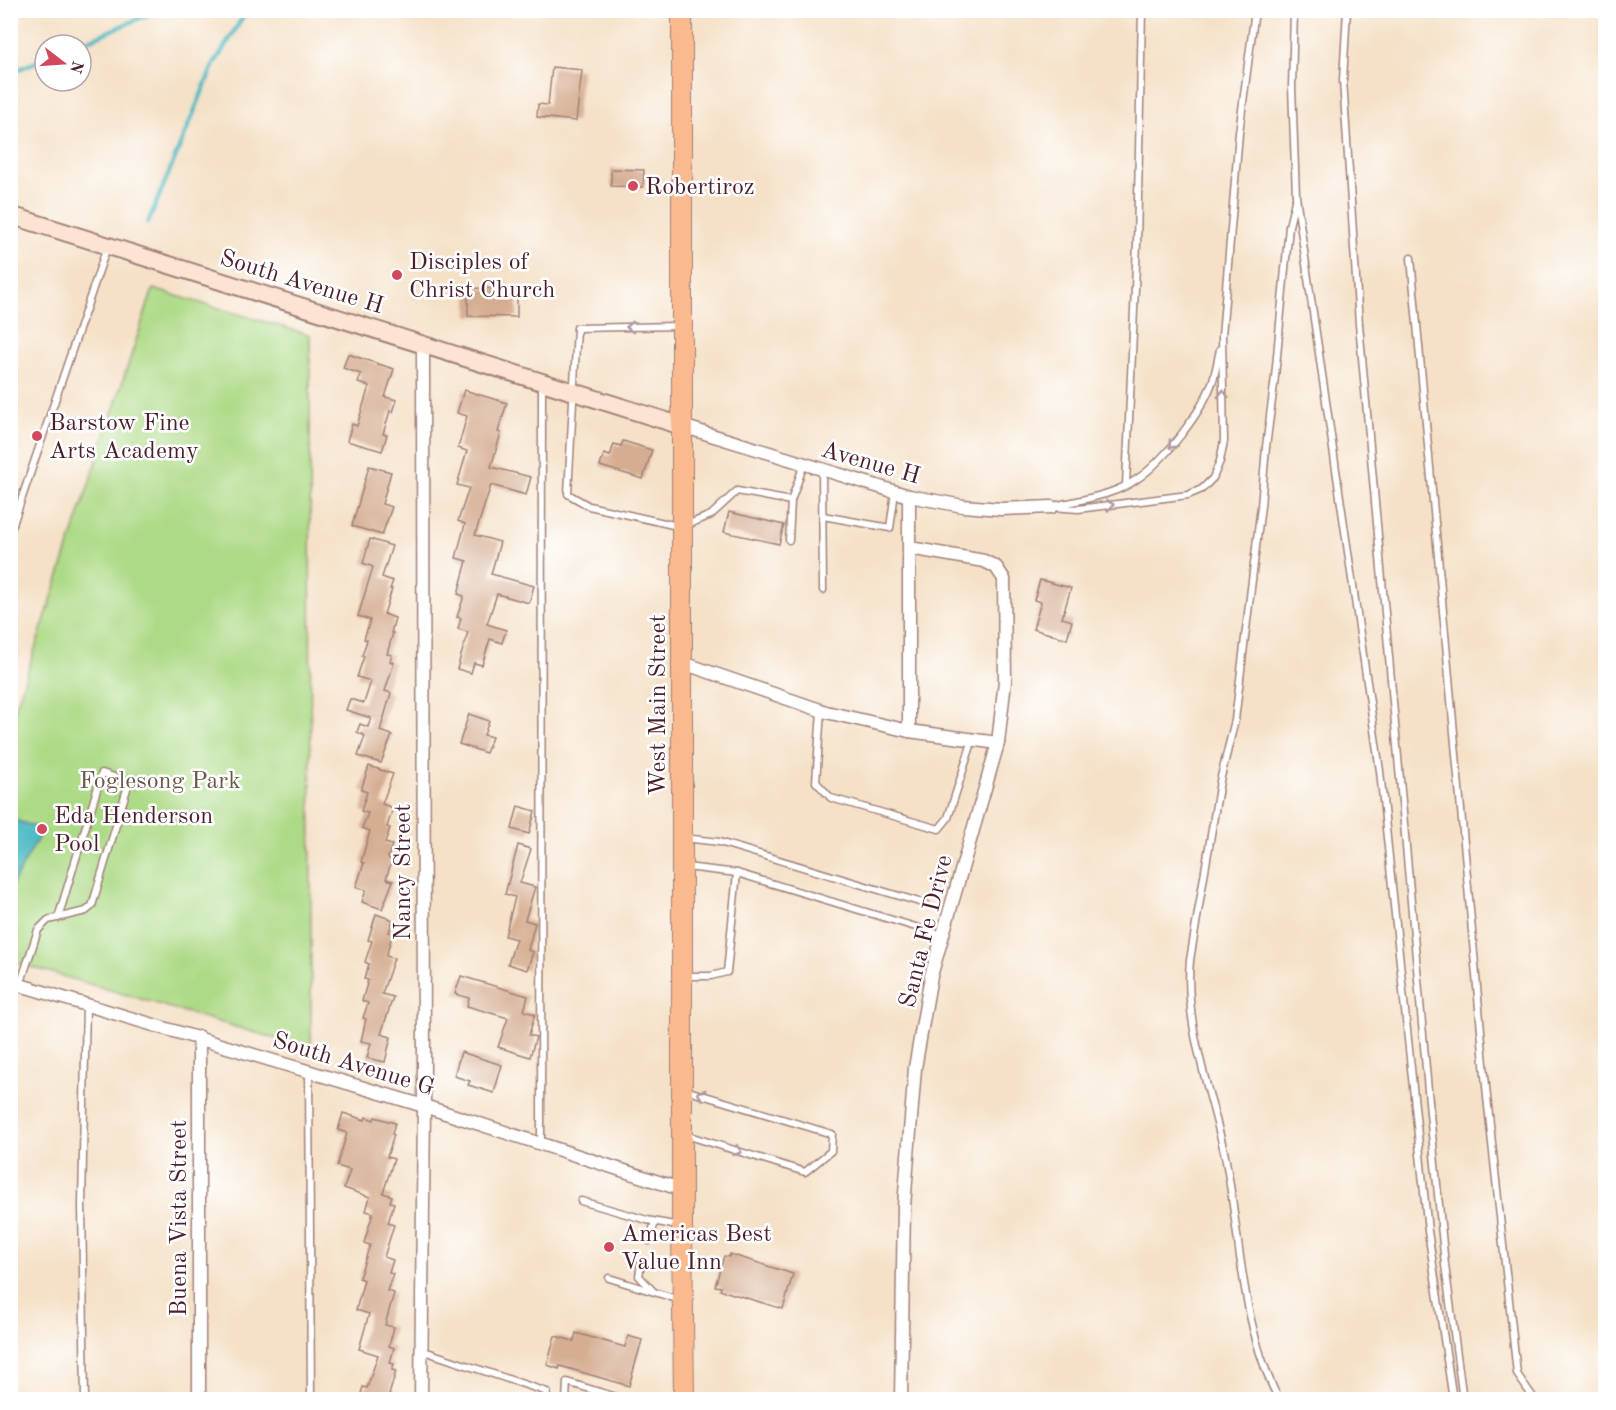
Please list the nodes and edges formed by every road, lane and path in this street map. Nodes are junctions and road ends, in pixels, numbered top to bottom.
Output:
1 (682, 10) edge
2 (1142, 10) edge
3 (1255, 10) edge
4 (1294, 10) edge
5 (1347, 10) edge
6 (1296, 196) junction
7 (10, 215) edge
8 (108, 245) junction
9 (1411, 258) dead end
10 (682, 326) junction
11 (1222, 336) junction
12 (423, 345) junction
13 (542, 383) junction
14 (575, 393) junction
15 (682, 426) junction
16 (804, 464) junction
17 (822, 470) junction
18 (1126, 484) junction
19 (896, 492) junction
20 (909, 496) junction
21 (791, 501) junction
22 (1052, 507) junction
23 (823, 516) junction
24 (682, 527) junction
25 (10, 533) edge
26 (789, 540) dead end
27 (909, 548) junction
28 (823, 590) dead end
29 (683, 663) junction
30 (821, 711) junction
31 (909, 731) junction
32 (973, 739) junction
33 (998, 742) junction
34 (683, 838) junction
35 (683, 867) junction
36 (737, 873) junction
37 (926, 904) dead end
38 (58, 918) junction
39 (942, 935) junction
40 (683, 977) junction
41 (15, 983) edge
42 (86, 1004) junction
43 (199, 1037) junction
44 (309, 1071) junction
45 (683, 1089) junction
46 (424, 1106) junction
47 (683, 1134) junction
48 (541, 1144) junction
49 (683, 1190) junction
50 (581, 1201) dead end
51 (655, 1222) junction
52 (682, 1227) junction
53 (649, 1241) dead end
54 (641, 1264) dead end
55 (609, 1278) dead end
56 (653, 1292) junction
57 (684, 1301) junction
58 (421, 1350) junction
59 (85, 1400) edge
60 (199, 1400) edge
61 (311, 1400) edge
62 (421, 1400) edge
63 (546, 1400) edge
64 (566, 1400) edge
65 (626, 1400) edge
66 (684, 1400) edge
67 (902, 1400) edge
68 (1279, 1400) edge
69 (1453, 1400) edge
70 (1463, 1400) edge
71 (1536, 1400) edge

1 - 10 main road, West Main Street
2 - 18 lane
3 - 11 lane
4 - 6 lane
5 - 70 lane
6 - 68 lane
6 - 69 lane
7 - 8 street, South Avenue H
8 - 12 street, South Avenue H
8 - 25 lane
9 - 71 lane
10 -> 14 lane
10 - 15 main road, West Main Street
11 -> 18 lane
22 -> 11 lane
12 - 13 street, South Avenue H
12 - 46 street, Nancy Street
13 - 14 street, South Avenue H
13 - 48 lane
14 - 15 street, South Avenue H
14 - 24 lane
15 - 16 street, Avenue H
15 - 24 main road, West Main Street
16 - 17 street, Avenue H
16 - 21 lane
17 - 19 street, Avenue H
17 - 23 lane
18 - 22 lane
19 - 20 street, Avenue H
19 - 23 lane
20 - 22 street, Avenue H
20 - 27 street
21 - 24 lane
21 - 26 lane
23 - 28 lane
24 - 29 main road, West Main Street
27 - 31 street
27 - 33 street, Santa Fe Drive
29 - 30 street
29 - 34 main road, West Main Street
30 - 31 street
30 - 32 lane
31 - 32 street
32 - 33 street
33 - 39 street, Santa Fe Drive
34 - 35 main road, West Main Street
34 - 37 lane
35 - 36 lane
35 - 40 main road, West Main Street
36 - 39 lane
36 - 40 lane
38 - 38 lane
38 - 41 lane
39 - 67 street, Santa Fe Drive
40 - 45 main road, West Main Street
41 - 42 street, South Avenue G
42 - 43 street, South Avenue G
42 - 59 lane
43 - 44 street, South Avenue G
43 - 60 street, Buena Vista Street
44 - 46 street, South Avenue G
44 - 61 lane
45 - 47 main road, West Main Street
47 -> 45 lane
46 - 48 street, South Avenue G
46 - 58 street, Nancy Street
47 - 49 main road, West Main Street
48 - 49 street, South Avenue G
49 - 52 main road, West Main Street
50 - 51 lane
51 - 52 lane
51 - 53 lane
52 - 57 main road, West Main Street
54 - 56 lane
55 - 56 lane
56 - 57 lane
57 - 66 main road, West Main Street
58 - 62 street, Nancy Street
58 - 63 lane
64 - 65 lane

